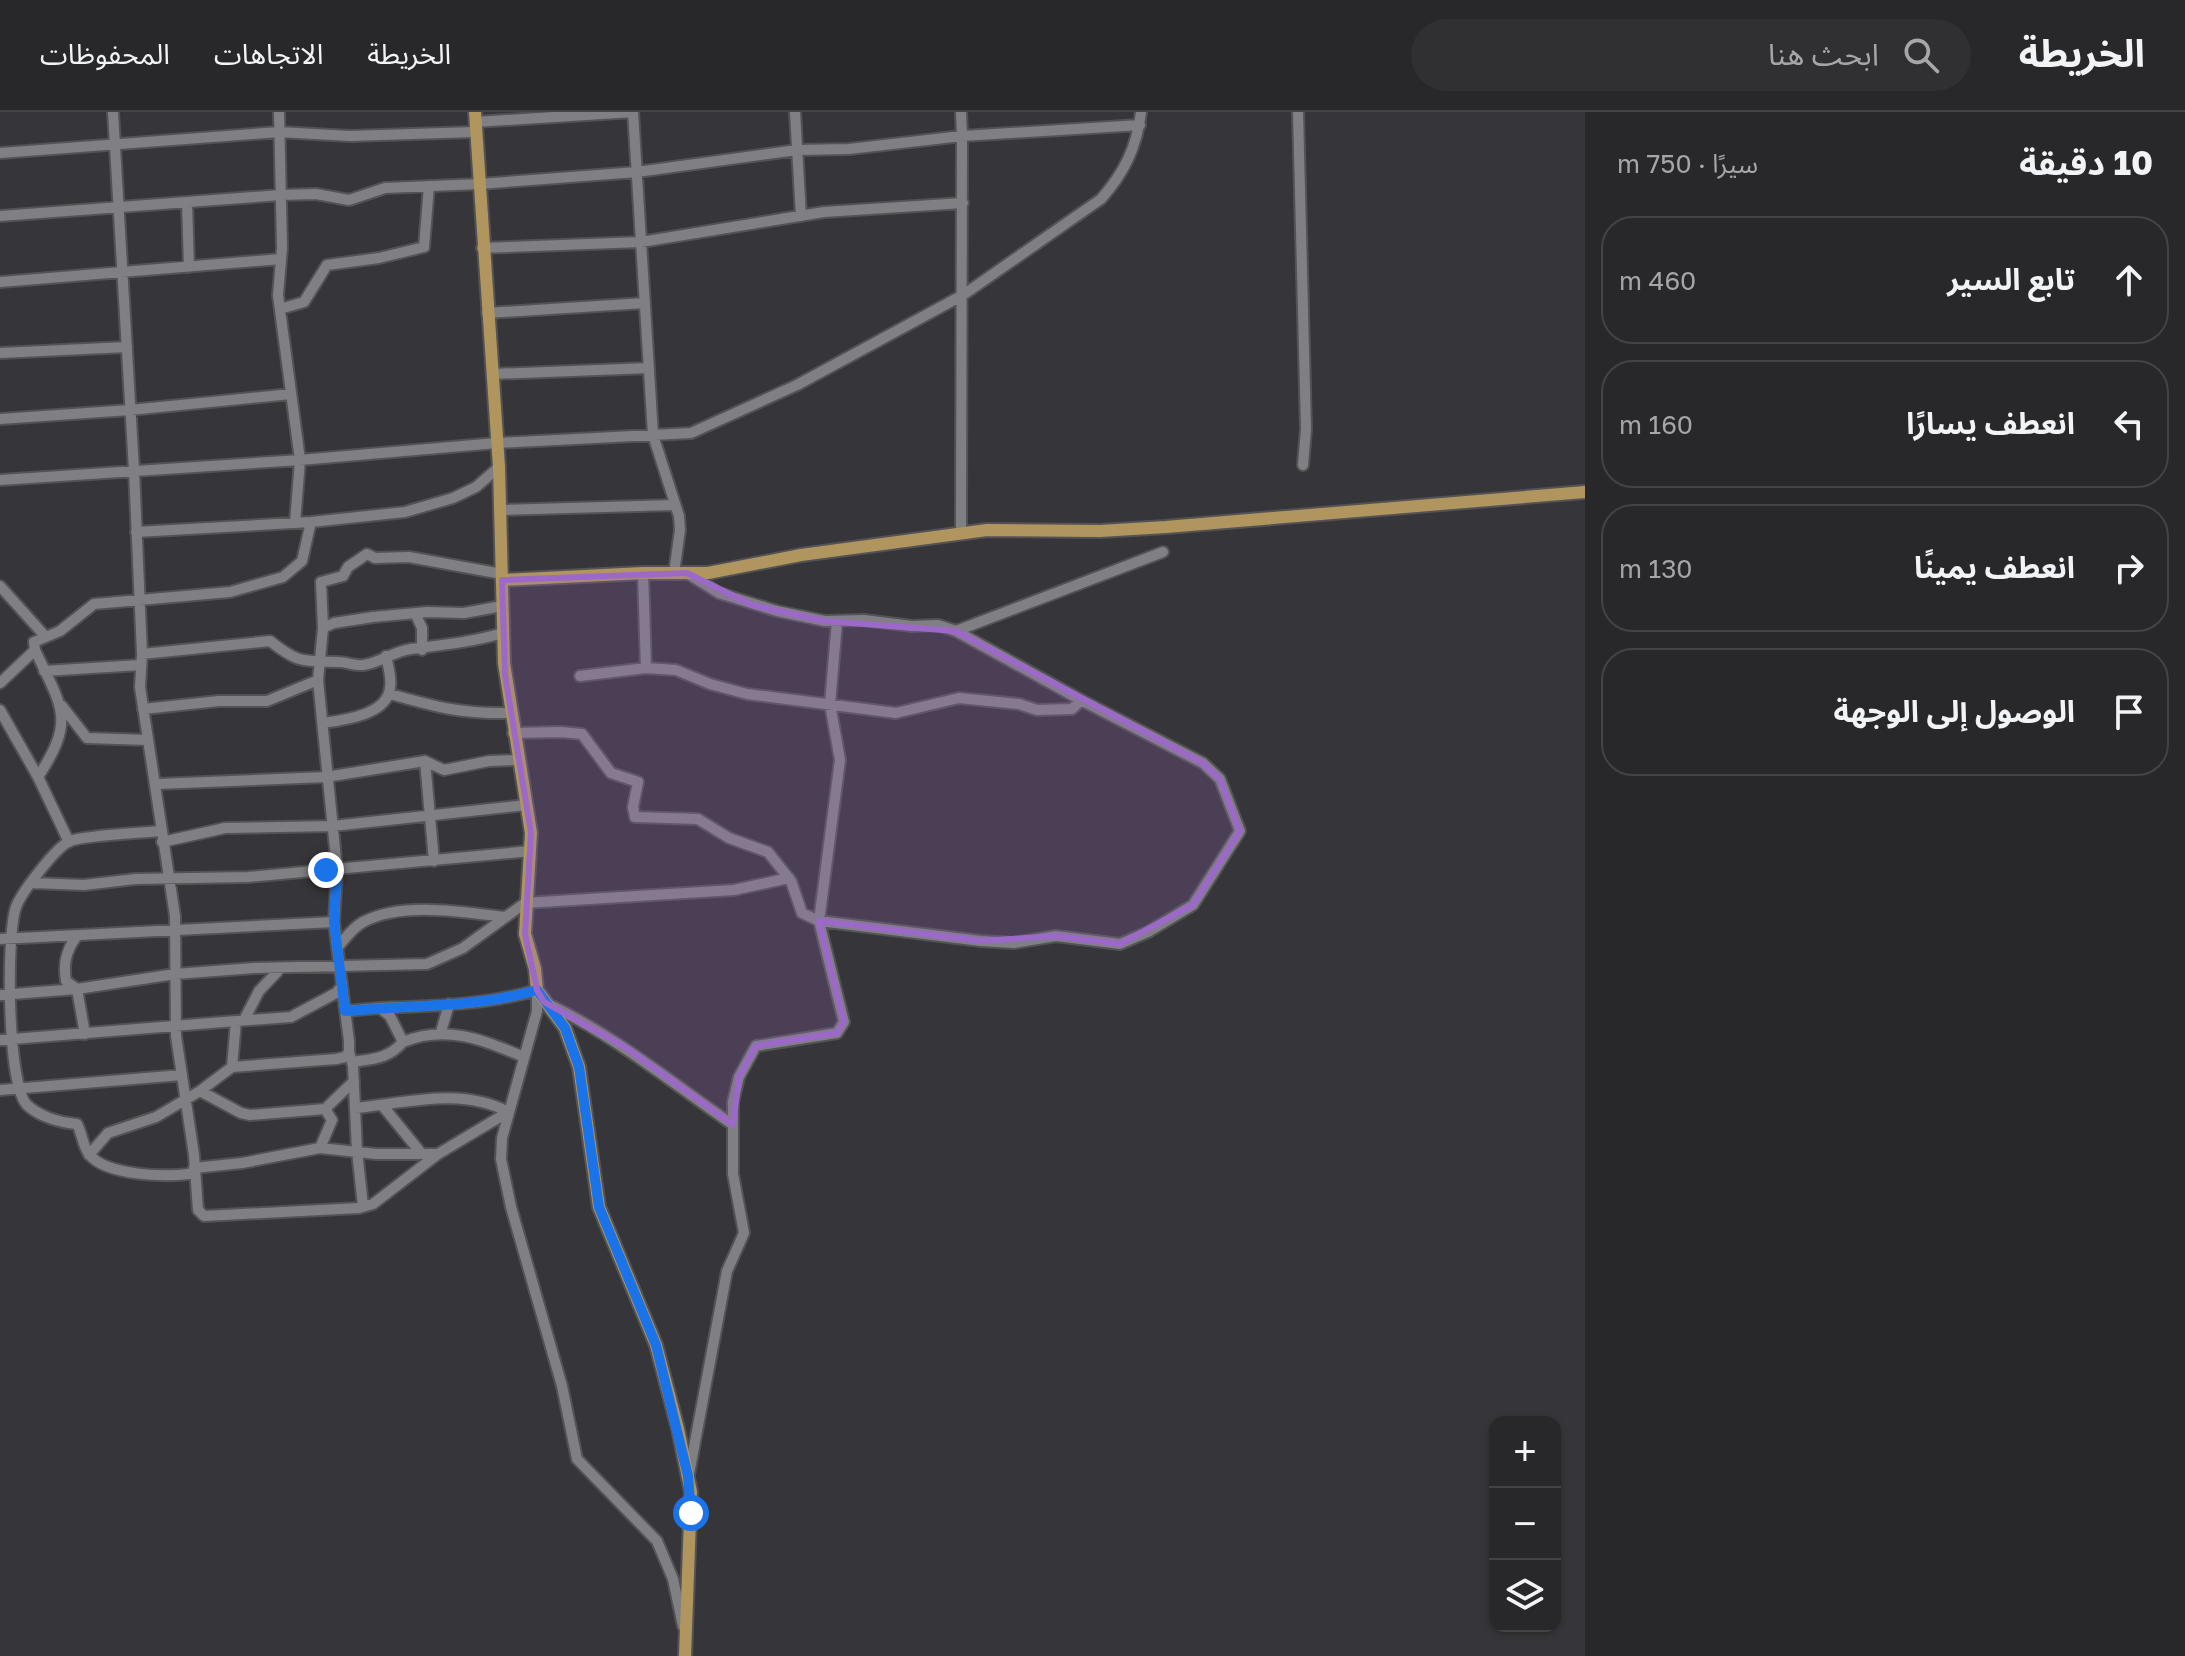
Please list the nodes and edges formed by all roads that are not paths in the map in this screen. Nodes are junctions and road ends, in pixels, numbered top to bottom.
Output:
1 (113, 112) edge
2 (279, 112) edge
3 (795, 112) edge
4 (961, 112) edge
5 (1141, 112) edge
6 (1298, 112) edge
7 (475, 122) edge
8 (1140, 125) junction
9 (279, 132) junction
10 (962, 136) junction
11 (114, 142) junction
12 (797, 150) junction
13 (0, 153) edge
14 (637, 172) junction
15 (479, 184) junction
16 (429, 186) junction
17 (281, 195) junction
18 (187, 202) junction
19 (963, 203) junction
20 (119, 208) junction
21 (0, 216) edge
22 (801, 216) junction
23 (641, 242) junction
24 (482, 248) junction
25 (281, 259) junction
26 (189, 267) junction
27 (123, 273) junction
28 (0, 282) edge
29 (963, 295) junction
30 (645, 303) junction
31 (280, 309) junction
32 (487, 313) junction
33 (127, 347) junction
34 (0, 353) edge
35 (649, 368) junction
36 (492, 374) junction
37 (291, 394) junction
38 (130, 410) junction
39 (0, 419) edge
40 (653, 435) junction
41 (497, 443) junction
42 (300, 460) junction
43 (1303, 465) dead end
44 (499, 467) junction
45 (134, 470) junction
46 (0, 480) edge
47 (1585, 492) edge
48 (675, 505) junction
49 (501, 510) junction
50 (311, 522) junction
51 (295, 523) junction
52 (136, 532) junction
53 (961, 533) junction
54 (1163, 552) dead end
55 (643, 573) junction
56 (681, 573) junction
57 (502, 577) junction
58 (0, 586) edge
59 (139, 598) junction
60 (502, 606) junction
61 (415, 613) junction
62 (837, 621) junction
63 (323, 628) junction
64 (956, 631) junction
65 (503, 633) junction
66 (45, 636) junction
67 (35, 650) junction
68 (422, 650) junction
69 (386, 656) junction
70 (141, 660) junction
71 (320, 662) junction
72 (646, 668) junction
73 (44, 671) junction
74 (580, 676) dead end
75 (318, 680) junction
76 (0, 683) edge
77 (390, 694) junction
78 (1081, 700) junction
79 (830, 704) junction
80 (61, 705) junction
81 (143, 709) junction
82 (0, 710) edge
83 (510, 713) junction
84 (323, 723) junction
85 (513, 733) junction
86 (148, 740) junction
87 (518, 760) junction
88 (425, 761) junction
89 (38, 777) junction
90 (326, 777) junction
91 (157, 784) junction
92 (526, 805) junction
93 (430, 817) junction
94 (333, 826) junction
95 (161, 836) junction
96 (69, 842) junction
97 (531, 851) junction
98 (434, 861) junction
99 (337, 869) junction
100 (169, 878) junction
101 (789, 878) junction
102 (33, 883) junction
103 (525, 903) junction
104 (505, 917) junction
105 (819, 921) junction
106 (334, 922) junction
107 (175, 929) junction
108 (76, 937) junction
109 (13, 938) junction
110 (0, 939) edge
111 (337, 948) junction
112 (340, 967) junction
113 (281, 968) junction
114 (175, 974) junction
115 (342, 986) junction
116 (77, 989) junction
117 (6, 995) edge
118 (541, 996) junction
119 (449, 1004) junction
120 (380, 1008) junction
121 (345, 1011) junction
122 (240, 1021) junction
123 (176, 1025) junction
124 (441, 1032) junction
125 (85, 1034) junction
126 (6, 1040) edge
127 (403, 1042) junction
128 (350, 1057) junction
129 (524, 1057) junction
130 (232, 1067) junction
131 (182, 1075) junction
132 (354, 1081) junction
133 (18, 1089) junction
134 (0, 1090) edge
135 (200, 1091) junction
136 (187, 1099) junction
137 (382, 1105) junction
138 (356, 1108) junction
139 (325, 1109) junction
140 (508, 1112) junction
141 (733, 1125) junction
142 (320, 1148) junction
143 (357, 1151) junction
144 (421, 1153) junction
145 (438, 1154) junction
146 (89, 1155) junction
147 (194, 1170) junction
148 (363, 1206) junction
149 (688, 1476) junction
150 (684, 1632) junction
151 (685, 1656) edge

1 - 11 street
2 - 9 street
3 - 12 street
4 - 10 street
5 - 8 street
6 - 43 street
7 - 9 street
7 - 14 street
7 - 15 main road
8 - 10 street
8 - 29 street
9 - 11 street
9 - 17 street
10 - 12 street
10 - 19 street
11 - 13 street
11 - 20 street
12 - 14 street
12 - 22 street
14 - 15 street
14 - 23 street
15 - 16 street
15 - 24 main road
16 - 17 street
16 - 31 street
17 - 18 street
17 - 25 street
18 - 20 street
18 - 26 street
19 - 22 street
19 - 29 street
20 - 21 street
20 - 27 street
22 - 23 street
23 - 24 street
23 - 30 street
24 - 32 main road
25 - 26 street
25 - 31 street
26 - 27 street
27 - 28 street
27 - 33 street
29 - 40 street
29 - 53 street
30 - 32 street
30 - 35 street
31 - 37 street
32 - 36 main road
33 - 34 street
33 - 38 street
35 - 36 street
35 - 40 street
36 - 41 main road
37 - 38 street
37 - 42 street
38 - 39 street
38 - 45 street
40 - 41 street
40 - 48 street
41 - 42 street
41 - 44 main road
42 - 45 street
42 - 51 street
44 - 49 main road
44 - 50 street
45 - 46 street
45 - 52 street
47 - 53 main road
48 - 49 street
48 - 56 street
49 - 57 main road
50 - 51 street
50 - 59 street
51 - 52 street
52 - 59 street
53 - 56 main road
54 - 64 street
55 - 56 main road
55 - 57 main road
55 - 72 street
56 - 62 street
57 - 60 main road
57 - 63 street
58 - 66 street
59 - 66 street
59 - 70 street
60 - 61 street
60 - 65 main road
61 - 63 street
61 - 68 street
62 - 64 street
62 - 79 street
63 - 71 street
64 - 78 street
65 - 68 street
65 - 83 main road
66 - 67 street
67 - 73 street
67 - 76 street
68 - 69 street
69 - 71 street
69 - 77 street
70 - 71 street
70 - 73 street
70 - 81 street
71 - 75 street
72 - 74 street
72 - 79 street
73 - 80 street
75 - 81 street
75 - 84 street
77 - 83 street
77 - 84 street
78 - 79 street
78 - 105 street
79 - 105 street
80 - 86 street
80 - 89 street
81 - 86 street
82 - 89 street
83 - 85 main road
84 - 90 street
85 - 87 main road
85 - 101 street
86 - 91 street
87 - 88 street
87 - 92 main road
88 - 90 street
88 - 93 street
89 - 96 street
90 - 91 street
90 - 94 street
91 - 95 street
92 - 93 street
92 - 97 main road
93 - 94 street
93 - 98 street
94 - 95 street
94 - 99 street
95 - 96 street
95 - 100 street
96 - 102 street
97 - 98 street
97 - 103 main road
98 - 99 street
99 - 100 street
99 - 106 street
100 - 102 street
100 - 107 street
101 - 103 street
101 - 105 street
102 - 109 street
103 - 104 street
103 - 118 main road
104 - 111 street
104 - 112 street
105 - 141 street
106 - 107 street
106 - 111 street
107 - 108 street
107 - 114 street
108 - 109 street
108 - 116 street
109 - 110 street
109 - 117 street
111 - 112 street
112 - 113 street
112 - 115 street
113 - 114 street
113 - 122 street
114 - 116 street
114 - 123 street
115 - 121 street
115 - 122 street
116 - 117 street
116 - 125 street
117 - 126 street
118 - 119 street
118 - 129 street
118 - 141 street
118 - 149 main road
119 - 120 street
119 - 124 street
120 - 121 street
120 - 127 street
121 - 128 street
122 - 123 street
122 - 130 street
123 - 125 street
123 - 131 street
124 - 127 street
124 - 129 street
125 - 126 street
126 - 133 street
127 - 128 street
128 - 130 street
128 - 132 street
129 - 140 street
130 - 135 street
131 - 133 street
131 - 136 street
132 - 138 street
132 - 139 street
133 - 134 street
133 - 146 street
135 - 136 street
135 - 139 street
136 - 146 street
136 - 147 street
137 - 138 street
137 - 140 street
137 - 144 street
138 - 143 street
139 - 142 street
140 - 145 street
140 - 150 street
141 - 149 street
142 - 143 street
142 - 147 street
143 - 144 street
143 - 148 street
144 - 145 street
145 - 148 street
146 - 147 street
147 - 148 street
149 - 150 main road
150 - 151 main road

